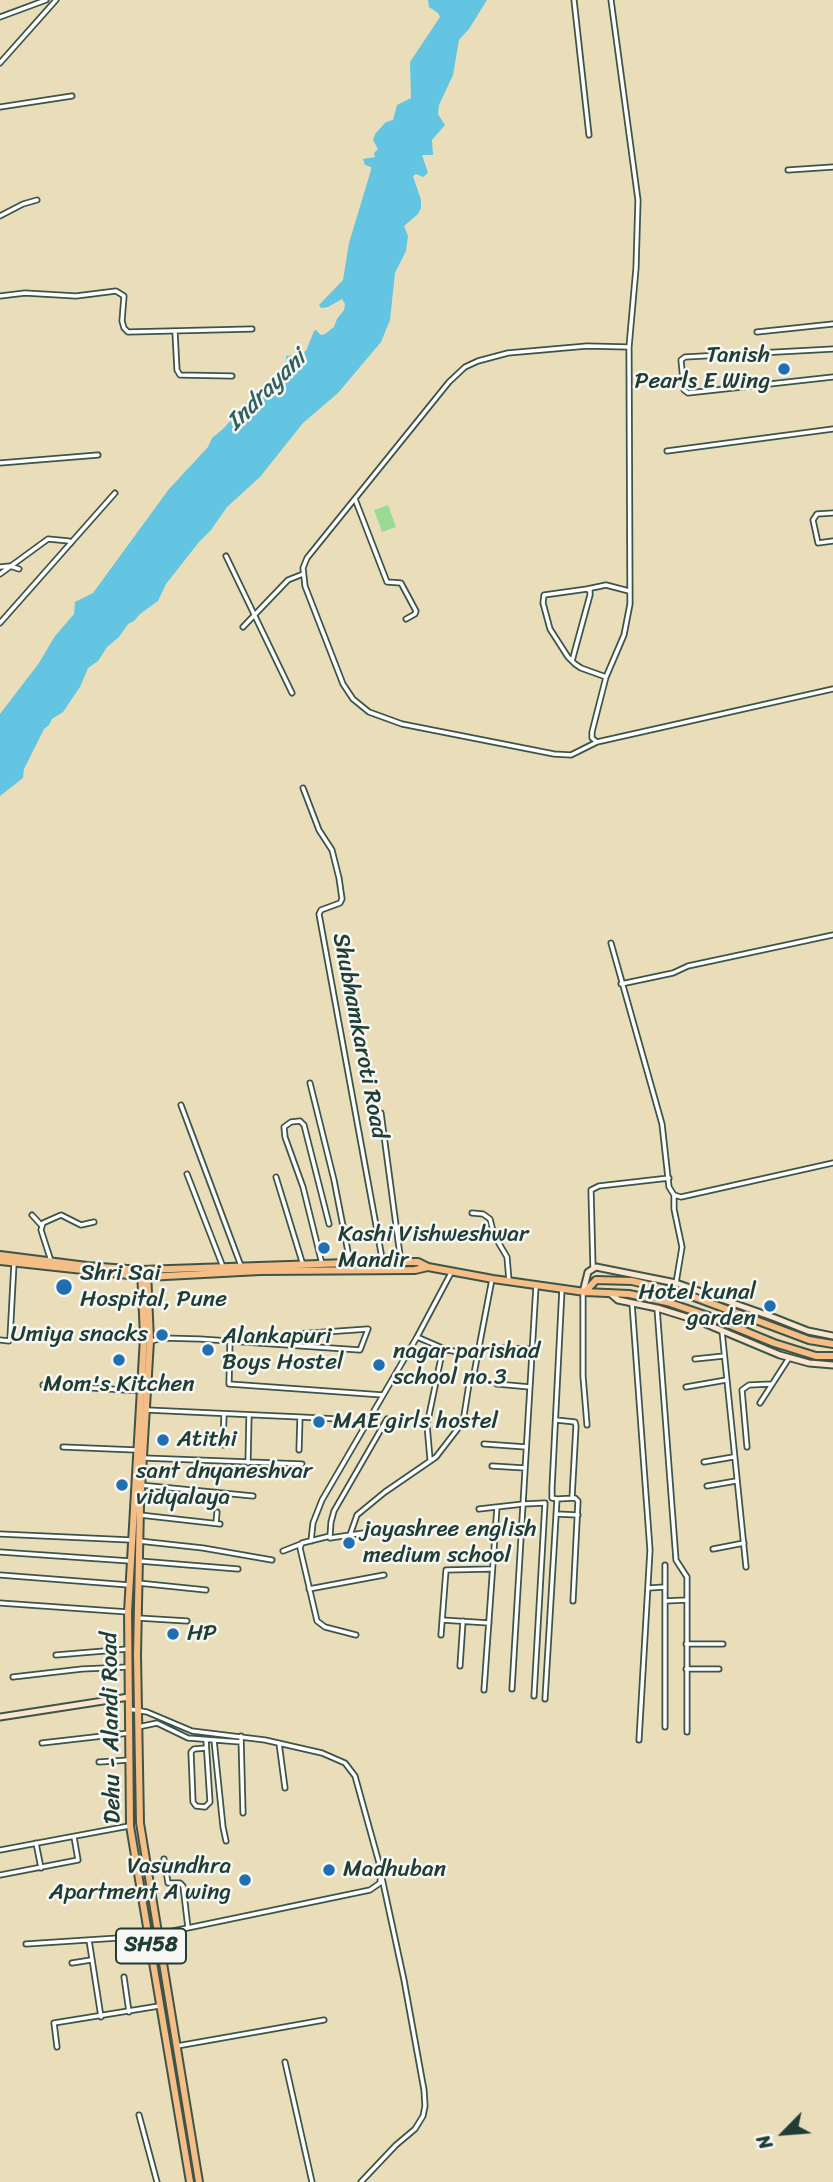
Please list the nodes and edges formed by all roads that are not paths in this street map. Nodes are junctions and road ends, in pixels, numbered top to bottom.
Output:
1 (46, 0) edge
2 (56, 0) edge
3 (574, 0) edge
4 (611, 0) edge
5 (0, 18) edge
6 (0, 62) edge
7 (72, 96) dead end
8 (0, 107) edge
9 (589, 135) dead end
10 (833, 167) edge
11 (788, 170) dead end
12 (37, 200) dead end
13 (0, 216) edge
14 (0, 296) edge
15 (833, 324) edge
16 (252, 329) dead end
17 (175, 332) junction
18 (757, 332) dead end
19 (629, 347) junction
20 (833, 349) edge
21 (232, 376) dead end
22 (833, 377) edge
23 (833, 429) edge
24 (667, 451) dead end
25 (98, 454) dead end
26 (0, 463) edge
27 (115, 493) dead end
28 (355, 499) junction
29 (833, 513) edge
30 (833, 541) edge
31 (71, 543) junction
32 (226, 556) dead end
33 (10, 566) junction
34 (0, 567) edge
35 (19, 569) dead end
36 (0, 574) edge
37 (303, 574) junction
38 (587, 589) junction
39 (629, 591) junction
40 (256, 615) junction
41 (406, 618) dead end
42 (0, 623) edge
43 (243, 626) dead end
44 (572, 661) junction
45 (606, 677) junction
46 (833, 689) edge
47 (292, 693) dead end
48 (597, 742) junction
49 (303, 788) dead end
50 (833, 935) edge
51 (611, 943) dead end
52 (621, 984) junction
53 (310, 1083) dead end
54 (181, 1105) dead end
55 (381, 1113) dead end
56 (833, 1163) edge
57 (187, 1174) dead end
58 (276, 1177) dead end
59 (668, 1178) junction
60 (674, 1195) junction
61 (472, 1213) dead end
62 (32, 1215) dead end
63 (94, 1222) dead end
64 (329, 1224) dead end
65 (41, 1226) junction
66 (0, 1255) edge
67 (14, 1260) junction
68 (0, 1261) edge
69 (51, 1261) junction
70 (349, 1266) junction
71 (384, 1266) junction
72 (402, 1266) junction
73 (322, 1267) junction
74 (303, 1268) junction
75 (593, 1268) junction
76 (242, 1269) junction
77 (223, 1270) junction
78 (452, 1271) junction
79 (144, 1274) junction
80 (492, 1279) junction
81 (509, 1281) junction
82 (676, 1283) junction
83 (536, 1286) junction
84 (562, 1289) junction
85 (584, 1292) junction
86 (610, 1293) junction
87 (726, 1300) junction
88 (632, 1303) junction
89 (657, 1308) junction
90 (723, 1308) junction
91 (772, 1317) junction
92 (769, 1325) junction
93 (722, 1331) junction
94 (418, 1336) junction
95 (833, 1336) edge
96 (0, 1340) edge
97 (230, 1340) junction
98 (150, 1341) junction
99 (279, 1344) junction
100 (833, 1344) edge
101 (443, 1348) junction
102 (503, 1348) dead end
103 (531, 1349) junction
104 (477, 1355) junction
105 (724, 1356) junction
106 (833, 1356) edge
107 (789, 1358) junction
108 (695, 1359) dead end
109 (833, 1365) edge
110 (726, 1380) junction
111 (497, 1384) dead end
112 (772, 1384) junction
113 (43, 1385) dead end
114 (530, 1387) junction
115 (686, 1387) dead end
116 (144, 1391) junction
117 (384, 1395) junction
118 (760, 1403) dead end
119 (142, 1409) junction
120 (224, 1414) junction
121 (249, 1415) junction
122 (300, 1418) junction
123 (338, 1419) dead end
124 (387, 1419) dead end
125 (555, 1420) junction
126 (587, 1425) dead end
127 (223, 1444) dead end
128 (484, 1444) dead end
129 (63, 1447) dead end
130 (526, 1447) junction
131 (747, 1447) dead end
132 (136, 1450) junction
133 (299, 1450) dead end
134 (733, 1457) junction
135 (143, 1458) junction
136 (430, 1460) junction
137 (704, 1462) dead end
138 (248, 1463) junction
139 (302, 1464) dead end
140 (492, 1466) dead end
141 (525, 1468) junction
142 (736, 1481) junction
143 (138, 1485) junction
144 (707, 1486) dead end
145 (253, 1496) dead end
146 (572, 1498) junction
147 (557, 1499) junction
148 (523, 1504) junction
149 (497, 1507) junction
150 (479, 1510) dead end
151 (217, 1512) dead end
152 (556, 1514) junction
153 (140, 1515) junction
154 (578, 1515) junction
155 (404, 1527) dead end
156 (0, 1534) edge
157 (350, 1535) junction
158 (328, 1538) junction
159 (135, 1541) junction
160 (311, 1541) junction
161 (744, 1543) junction
162 (301, 1544) junction
163 (713, 1549) dead end
164 (283, 1551) dead end
165 (0, 1552) edge
166 (272, 1560) dead end
167 (130, 1561) junction
168 (139, 1561) junction
169 (665, 1565) dead end
170 (747, 1567) dead end
171 (238, 1569) dead end
172 (491, 1569) junction
173 (0, 1575) edge
174 (384, 1575) dead end
175 (138, 1583) junction
176 (129, 1585) junction
177 (665, 1587) junction
178 (649, 1588) junction
179 (309, 1589) junction
180 (206, 1590) dead end
181 (686, 1600) junction
182 (573, 1601) dead end
183 (665, 1601) junction
184 (0, 1603) edge
185 (128, 1612) junction
186 (138, 1618) junction
187 (442, 1620) junction
188 (187, 1621) dead end
189 (463, 1621) junction
190 (489, 1623) junction
191 (441, 1634) dead end
192 (356, 1635) dead end
193 (686, 1644) junction
194 (723, 1644) dead end
195 (128, 1649) junction
196 (56, 1655) dead end
197 (128, 1667) junction
198 (460, 1667) dead end
199 (686, 1669) junction
200 (719, 1669) dead end
201 (13, 1677) dead end
202 (512, 1689) dead end
203 (484, 1690) dead end
204 (534, 1696) dead end
205 (129, 1697) junction
206 (545, 1699) dead end
207 (129, 1709) junction
208 (138, 1709) junction
209 (0, 1717) edge
210 (138, 1727) junction
211 (665, 1727) dead end
212 (687, 1732) dead end
213 (129, 1733) junction
214 (241, 1736) junction
215 (206, 1740) junction
216 (214, 1740) junction
217 (639, 1740) dead end
218 (241, 1742) junction
219 (43, 1743) dead end
220 (279, 1743) junction
221 (206, 1748) junction
222 (129, 1760) junction
223 (99, 1762) dead end
224 (285, 1788) dead end
225 (243, 1813) dead end
226 (130, 1826) junction
227 (74, 1836) junction
228 (226, 1841) dead end
229 (36, 1843) junction
230 (0, 1850) edge
231 (164, 1859) dead end
232 (41, 1868) junction
233 (0, 1875) edge
234 (382, 1876) junction
235 (188, 1928) junction
236 (158, 1935) junction
237 (149, 1936) junction
238 (89, 1940) junction
239 (26, 1944) dead end
240 (91, 1960) junction
241 (72, 1963) dead end
242 (124, 1977) dead end
243 (161, 2006) junction
244 (129, 2012) junction
245 (101, 2017) junction
246 (324, 2020) dead end
247 (177, 2046) junction
248 (57, 2047) dead end
249 (285, 2062) dead end
250 (139, 2115) dead end
251 (157, 2182) edge
252 (190, 2182) edge
253 (199, 2182) edge
254 (312, 2182) edge
255 (360, 2182) edge

1 - 5 street
2 - 6 street
3 - 9 street
4 - 19 street
7 - 8 street
10 - 11 street
12 - 13 street
14 - 17 street
15 - 18 street
16 - 17 street
17 - 21 street
19 - 28 street
19 - 39 street
20 - 22 street
23 - 24 street
25 - 26 street
27 - 31 street
28 - 37 street
28 - 41 street
29 - 30 street
31 - 33 street
31 - 42 street
32 - 40 street
33 - 34 street
33 - 35 street
33 - 36 street
37 - 40 street
37 - 48 street
38 - 39 street
38 - 44 street
38 - 44 street
39 - 45 street
40 - 43 street
40 - 47 street
44 - 45 street
45 - 48 street
46 - 48 street
49 - 71 street, Shubhamkaroti Road
50 - 52 street
51 - 52 street
52 - 59 street
53 - 70 street
54 - 76 street
55 - 72 street
56 - 60 street
57 - 77 street
58 - 74 street
59 - 60 street
59 - 75 street
60 - 82 street
61 - 81 street
62 - 65 street
63 - 65 street
64 - 73 street
65 - 69 street
66 - 67 main road
67 - 68 main road
67 - 69 main road
67 - 79 main road
67 - 96 street
69 - 79 main road
70 - 71 main road
70 - 73 main road
71 - 72 main road
72 - 78 main road
73 - 74 main road
74 - 76 main road
75 - 82 street
75 - 85 street
76 - 77 main road
77 - 79 main road
78 - 80 main road
78 - 94 street
79 - 98 main road, Dehu - Alandi Road / SH58
79 - 116 main road, Dehu - Alandi Road / SH58
80 - 81 main road
80 - 104 street
81 - 83 main road
82 - 87 street
83 - 84 main road
83 - 103 street
84 - 85 main road
84 - 125 street
85 - 86 main road
85 - 90 main road
85 - 126 street
86 - 88 street
86 - 106 main road
87 - 90 main road
87 - 91 street
88 - 89 street
88 - 178 street
89 - 93 street
89 - 181 street
90 - 92 main road
91 - 92 main road
91 - 95 street
92 - 100 main road
93 - 105 street
93 - 107 street
94 - 101 street
94 - 117 street
97 - 98 street
97 - 99 street
97 - 117 street
98 - 116 main road, Dehu - Alandi Road / SH58
99 - 99 street
101 - 104 street
101 - 136 street
102 - 103 street
103 - 114 street
104 - 136 street
105 - 108 street
105 - 110 street
107 - 109 street
107 - 112 street
110 - 115 street
110 - 134 street
111 - 114 street
112 - 118 street
112 - 131 street
113 - 116 street
114 - 130 street
116 - 119 main road, Dehu - Alandi Road / SH58
117 - 160 street
119 - 120 street
119 - 132 main road, Dehu - Alandi Road / SH58
119 - 135 main road, Dehu - Alandi Road / SH58
120 - 121 street
120 - 127 street
121 - 122 street
121 - 138 street
122 - 123 street
122 - 133 street
124 - 158 street
125 - 146 street
125 - 147 street
128 - 130 street
129 - 132 street
130 - 141 street
132 - 143 main road, Dehu - Alandi Road / SH58
134 - 137 street
134 - 142 street
135 - 138 street
135 - 143 main road, Dehu - Alandi Road / SH58
136 - 157 street
138 - 139 street
140 - 141 street
141 - 148 street
142 - 144 street
142 - 161 street
143 - 145 street
143 - 153 main road, Dehu - Alandi Road / SH58
143 - 159 main road, Dehu - Alandi Road / SH58
146 - 147 street
146 - 154 street
147 - 152 street
148 - 149 street
148 - 202 street
148 - 204 street
149 - 150 street
149 - 172 street
151 - 153 street
152 - 154 street
152 - 206 street
153 - 159 main road, Dehu - Alandi Road / SH58
154 - 182 street
155 - 157 street
156 - 159 street
157 - 158 street
158 - 160 street
159 - 166 street
159 - 167 main road, Dehu - Alandi Road / SH58
159 - 168 main road, Dehu - Alandi Road / SH58
160 - 162 street
161 - 163 street
161 - 170 street
162 - 164 street
162 - 179 street
165 - 167 street
167 - 176 main road, Dehu - Alandi Road / SH58
168 - 171 street
168 - 175 main road, Dehu - Alandi Road / SH58
169 - 177 street
172 - 187 street
172 - 190 street
173 - 176 street
174 - 179 street
175 - 180 street
175 - 186 main road, Dehu - Alandi Road / SH58
176 - 185 main road, Dehu - Alandi Road / SH58
177 - 178 street
177 - 183 street
178 - 217 street
179 - 192 street
181 - 183 street
181 - 193 street
183 - 211 street
184 - 185 street
185 - 195 main road, Dehu - Alandi Road / SH58
186 - 188 street
186 - 208 main road, Dehu - Alandi Road / SH58
187 - 189 street
187 - 191 street
189 - 190 street
189 - 198 street
190 - 203 street
193 - 194 street
193 - 199 street
195 - 196 street
195 - 197 main road, Dehu - Alandi Road / SH58
197 - 201 street
197 - 205 main road, Dehu - Alandi Road / SH58
199 - 200 street
199 - 212 street
205 - 207 main road, Dehu - Alandi Road / SH58
205 - 209 street
207 - 208 street
207 - 213 main road, Dehu - Alandi Road / SH58
208 - 210 main road, Dehu - Alandi Road / SH58
208 - 214 street
210 - 215 street
210 - 236 main road, Dehu - Alandi Road / SH58
213 - 219 street
213 - 222 main road, Dehu - Alandi Road / SH58
214 - 218 street
214 - 220 street
215 - 216 street
215 - 221 street
216 - 218 street
216 - 228 street
218 - 225 street
220 - 224 street
220 - 234 street
221 - 221 street
222 - 223 street
222 - 226 main road, Dehu - Alandi Road / SH58
226 - 227 street
226 - 237 main road, Dehu - Alandi Road / SH58
227 - 229 street
227 - 232 street
229 - 230 street
229 - 232 street
231 - 235 street
232 - 233 street
234 - 235 street
234 - 255 street
235 - 236 street
236 - 237 street
236 - 247 main road, Dehu - Alandi Road / SH58
237 - 238 street
237 - 243 main road, Dehu - Alandi Road / SH58
238 - 239 street
238 - 240 street
240 - 241 street
240 - 245 street
242 - 244 street
243 - 244 street
243 - 252 main road, Dehu - Alandi Road / SH58
244 - 245 street
245 - 248 street
246 - 247 street
247 - 253 main road, Dehu - Alandi Road / SH58
249 - 254 street
250 - 251 street

